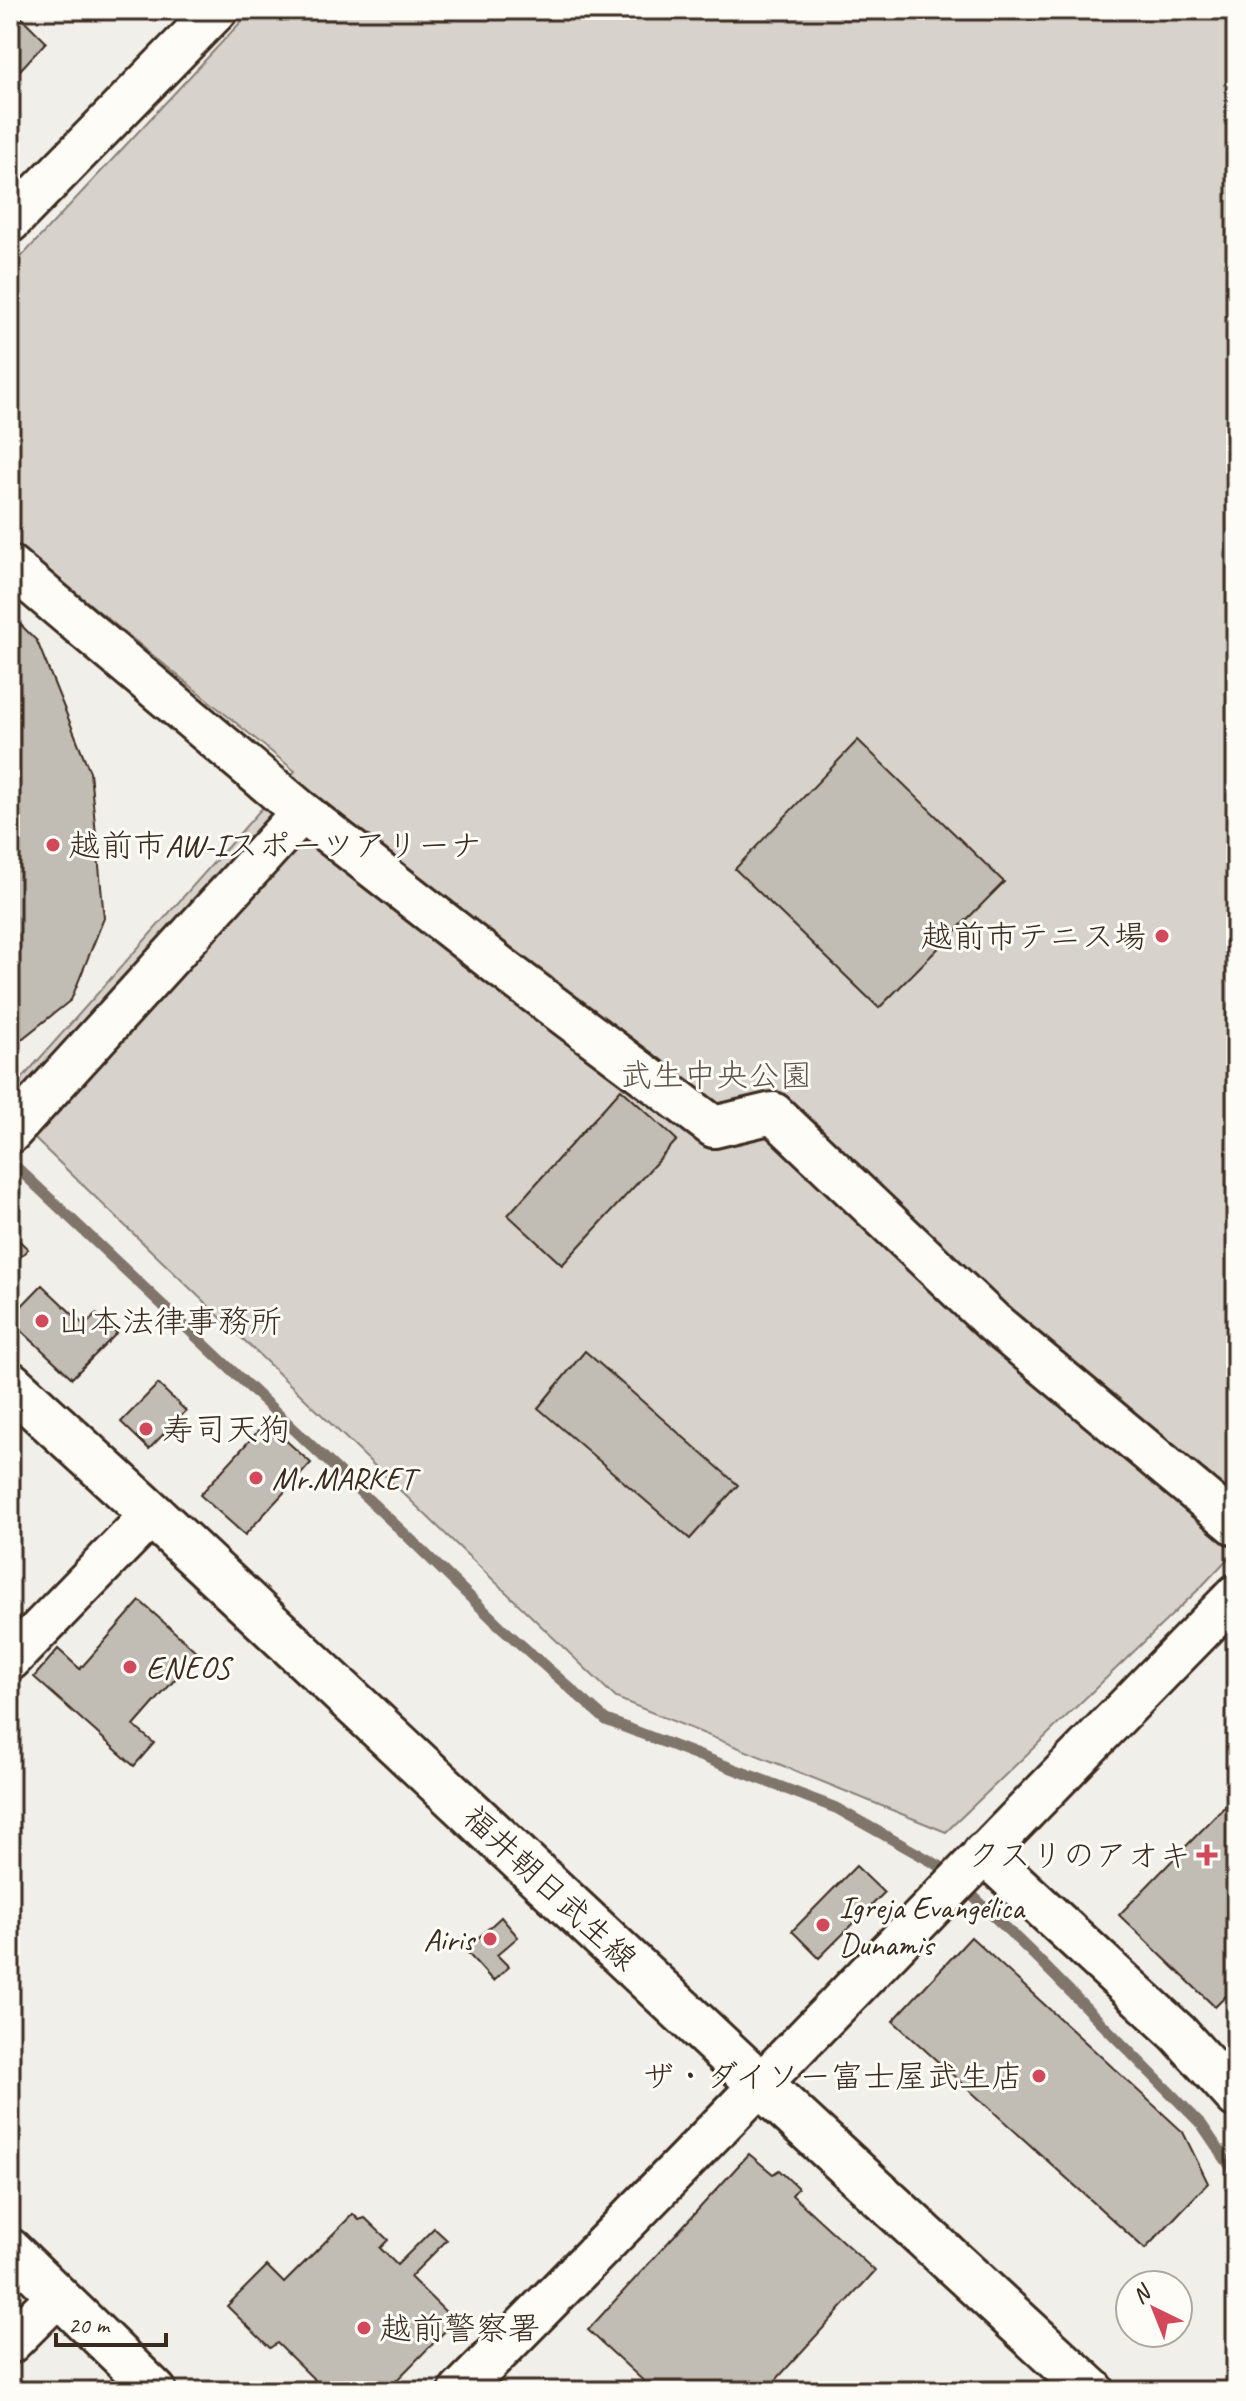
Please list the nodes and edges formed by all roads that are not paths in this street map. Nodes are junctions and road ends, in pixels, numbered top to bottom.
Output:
1 (217, 10) edge
2 (10, 222) edge
3 (10, 566) edge
4 (302, 812) junction
5 (10, 1133) edge
6 (10, 1384) edge
7 (152, 1514) junction
8 (1236, 1525) edge
9 (1236, 1595) edge
10 (10, 1660) edge
11 (983, 1853) junction
12 (761, 2085) junction
13 (1236, 2097) edge
14 (10, 2249) edge
15 (57, 2296) junction
16 (10, 2343) edge
17 (483, 2384) edge
18 (156, 2391) edge
19 (1092, 2391) edge

1 - 2 street
3 - 4 street
4 - 5 street
4 - 8 street
6 - 7 main road, 福井朝日武生線
7 - 10 street
7 - 12 main road, 福井朝日武生線
9 - 11 street
11 - 12 street
11 - 13 street
12 - 17 street
12 - 19 main road, 福井朝日武生線
14 - 15 street
15 - 16 street
15 - 18 street

